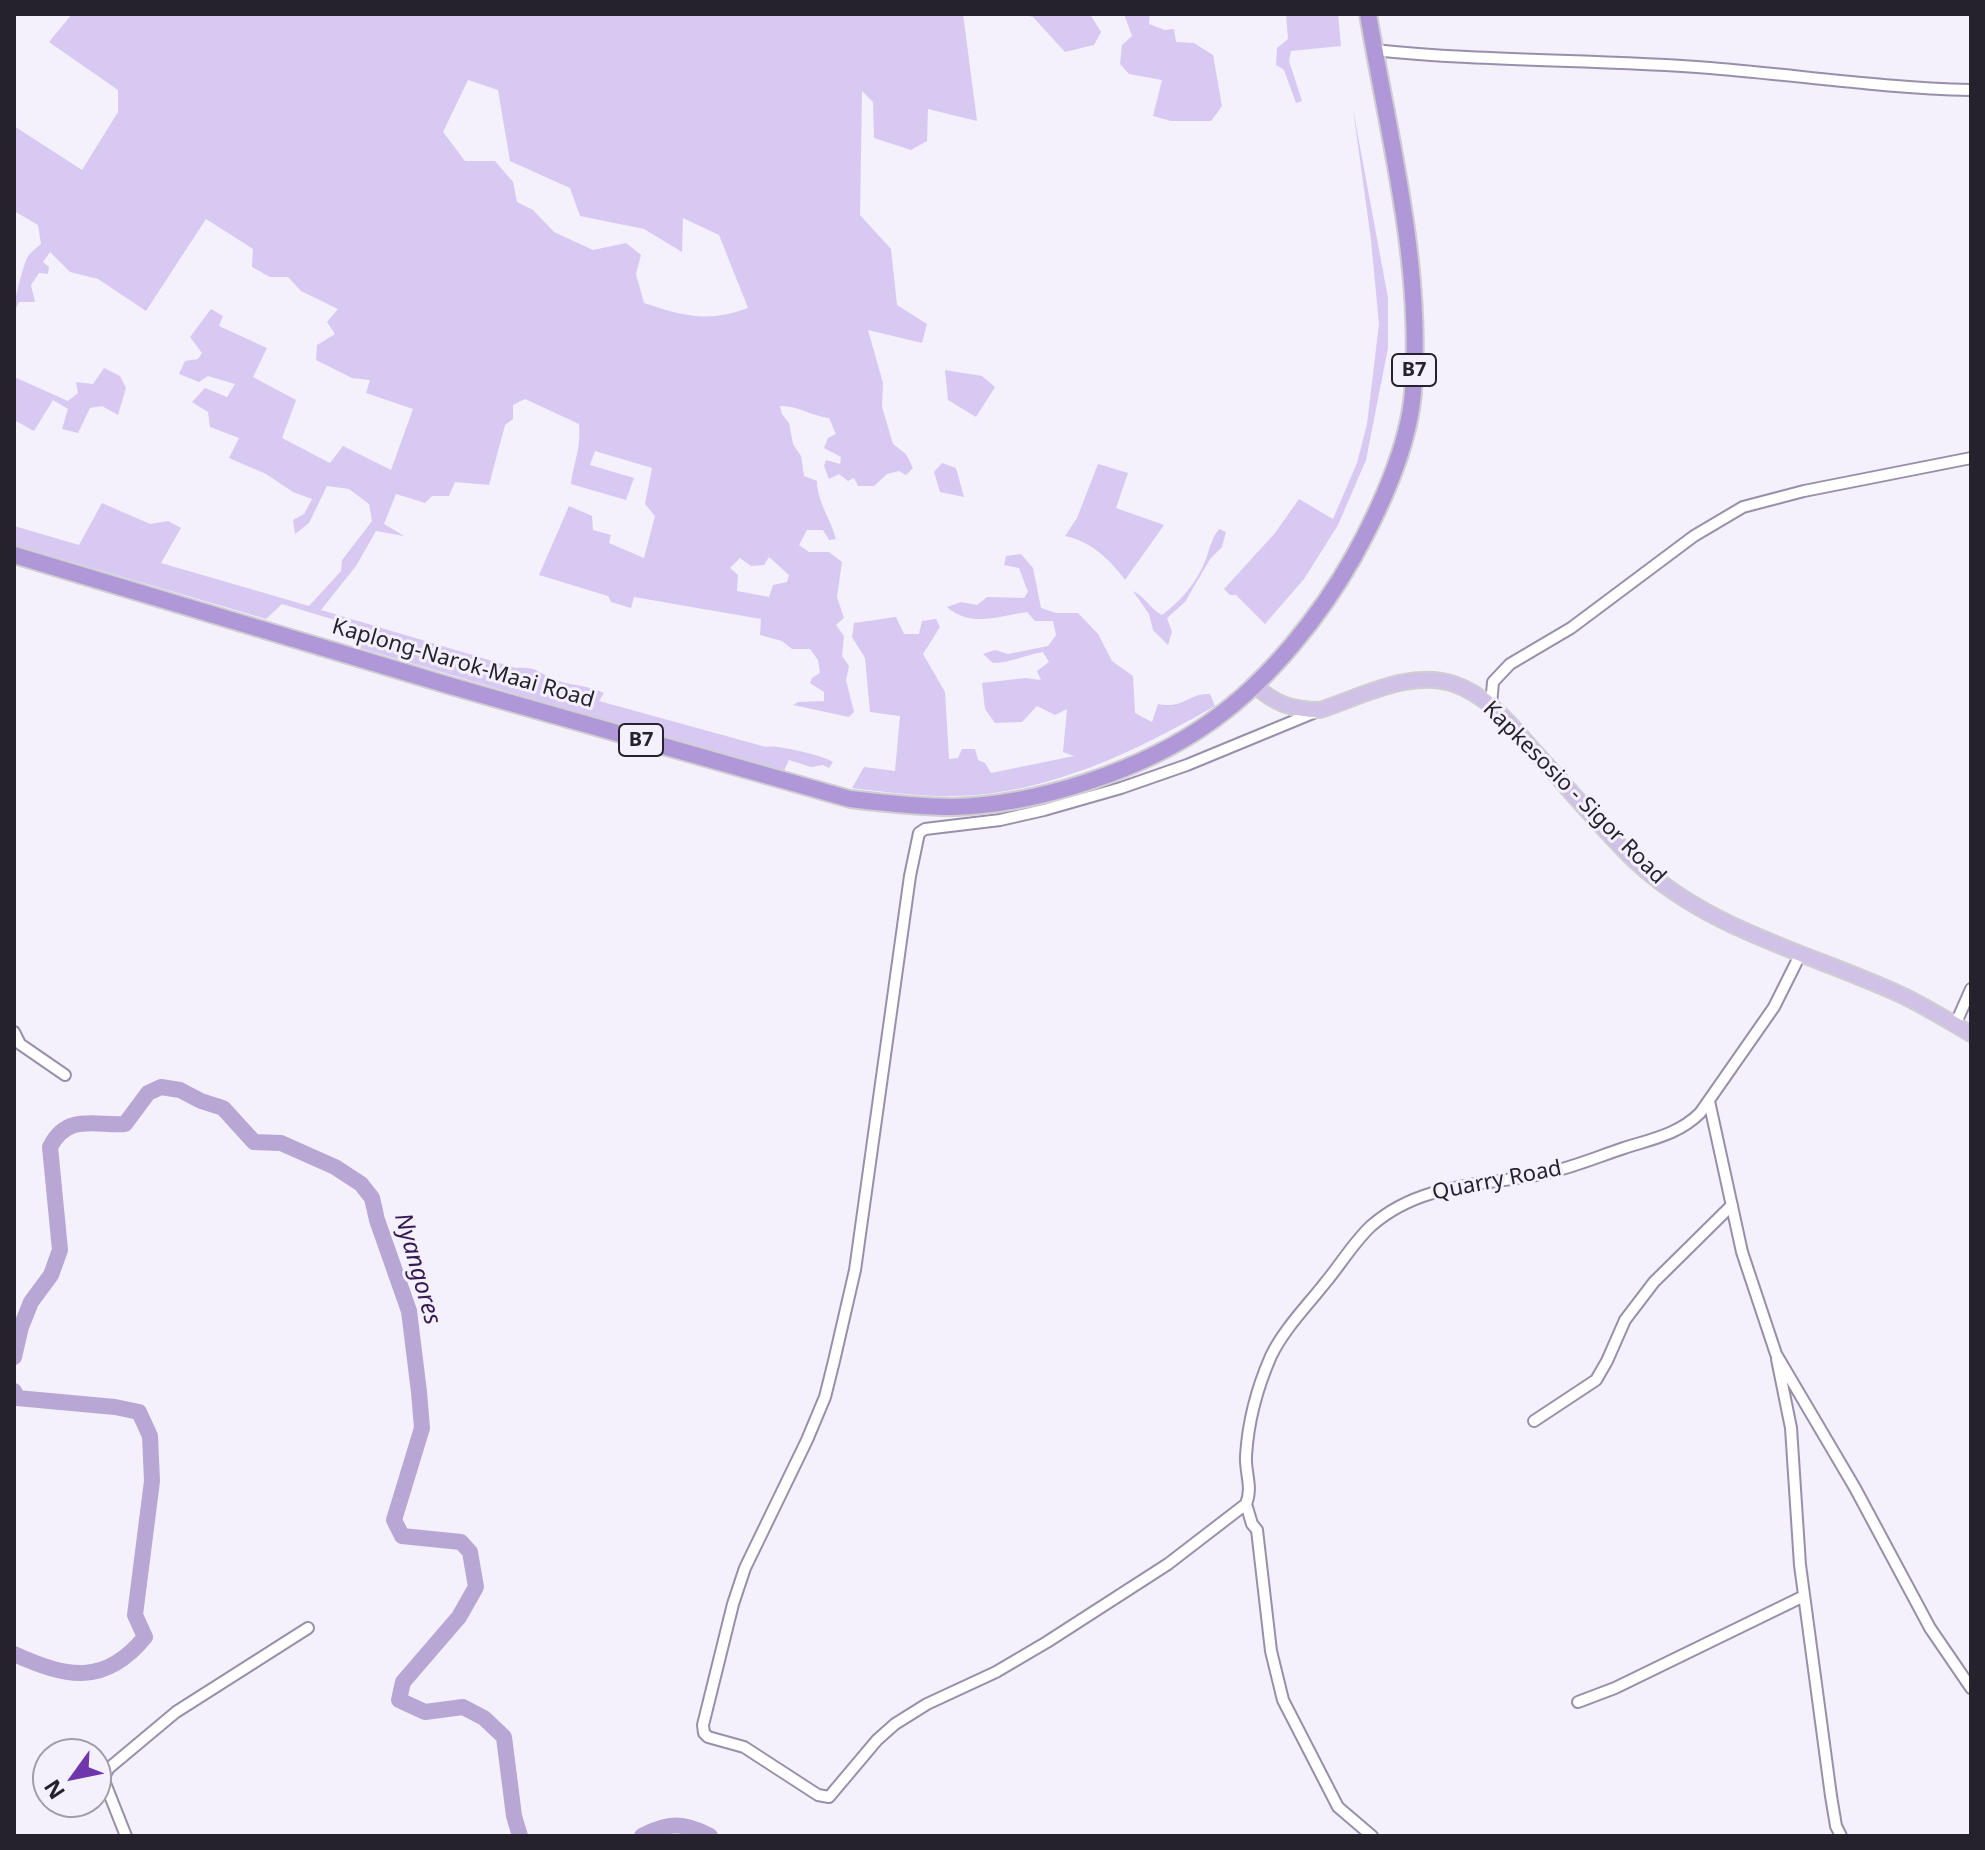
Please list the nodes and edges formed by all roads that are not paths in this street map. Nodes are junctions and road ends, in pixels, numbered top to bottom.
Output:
1 (1368, 14) edge
2 (1374, 50) junction
3 (1971, 90) edge
4 (1971, 458) edge
5 (14, 555) edge
6 (1255, 685) junction
7 (1491, 705) junction
8 (1320, 710) junction
9 (1800, 955) junction
10 (1971, 992) edge
11 (1955, 1025) junction
12 (14, 1032) edge
13 (1971, 1034) edge
14 (65, 1075) dead end
15 (1709, 1101) junction
16 (1732, 1205) junction
17 (1776, 1354) junction
18 (1534, 1421) dead end
19 (1246, 1504) junction
20 (1804, 1596) junction
21 (308, 1628) dead end
22 (1971, 1688) edge
23 (1578, 1702) dead end
24 (126, 1836) edge
25 (1372, 1836) edge
26 (1841, 1836) edge

1 - 2 highway, Kaplong-Narok-Maai Road / B7
2 - 3 street
2 - 6 highway, Kaplong-Narok-Maai Road / B7
4 - 7 street
5 - 6 highway, Kaplong-Narok-Maai Road / B7
6 - 8 main road, Kapkesosio - Sigor Road
7 - 8 main road, Kapkesosio - Sigor Road
7 - 9 main road, Kapkesosio - Sigor Road
8 - 19 street
9 - 11 main road, Kapkesosio - Sigor Road
9 - 15 street, Quarry Road
10 - 11 street
11 - 13 main road, Kapkesosio - Sigor Road
12 - 14 street
15 - 16 street
15 - 19 street, Quarry Road
16 - 17 street
16 - 18 street
17 - 20 street
17 - 22 street
19 - 25 street, Quarry Road
20 - 23 street
20 - 26 street
21 - 24 street

